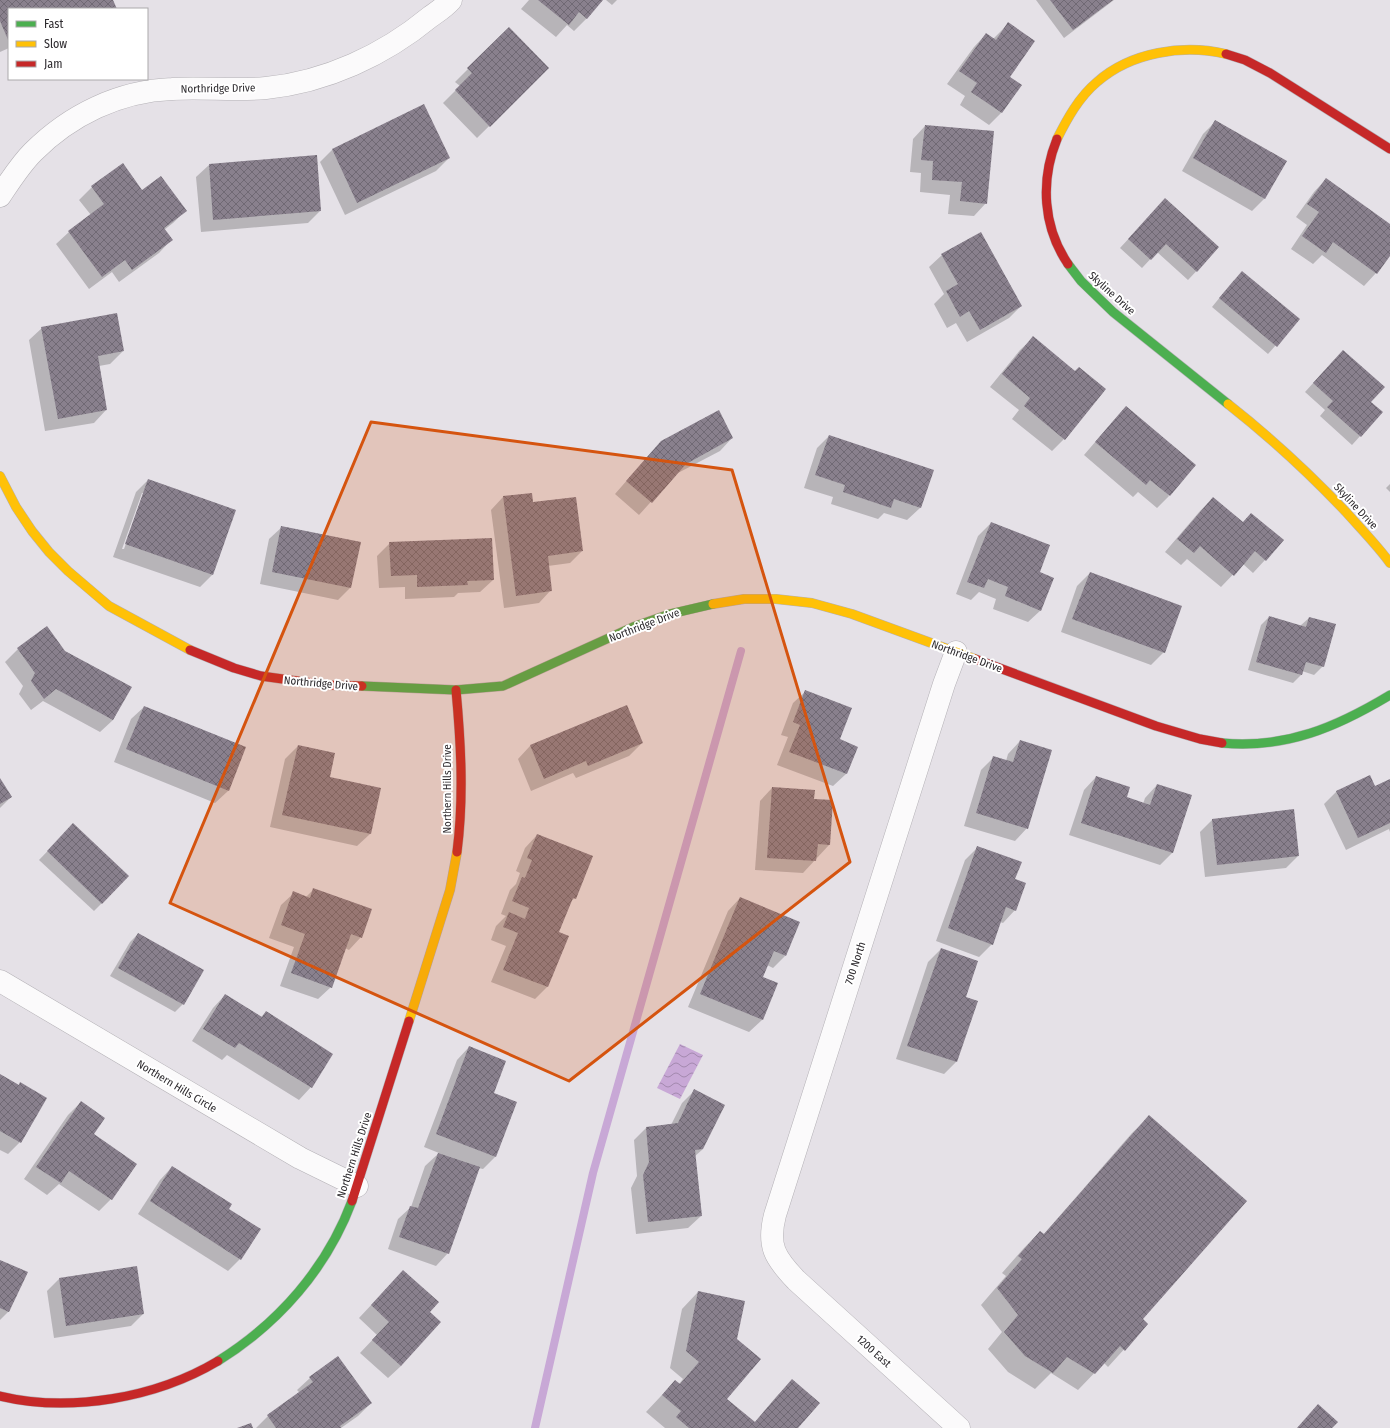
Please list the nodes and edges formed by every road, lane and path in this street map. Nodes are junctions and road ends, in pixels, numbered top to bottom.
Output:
1 (451, 0) edge
2 (1390, 149) edge
3 (0, 196) edge
4 (0, 476) edge
5 (1390, 563) edge
6 (956, 652) junction
7 (456, 690) junction
8 (1390, 695) edge
9 (0, 981) edge
10 (357, 1186) junction
11 (789, 1273) joint
12 (0, 1396) edge
13 (959, 1428) edge

1 - 3 street, Northridge Drive
2 - 5 street, Skyline Drive
4 - 7 street, Northridge Drive
6 - 7 street, Northridge Drive
6 - 8 street, Northridge Drive
6 - 11 street, 700 North
7 - 10 street, Northern Hills Drive
9 - 10 street, Northern Hills Circle
10 - 12 street, Northern Hills Drive
11 - 13 street, 1200 East

